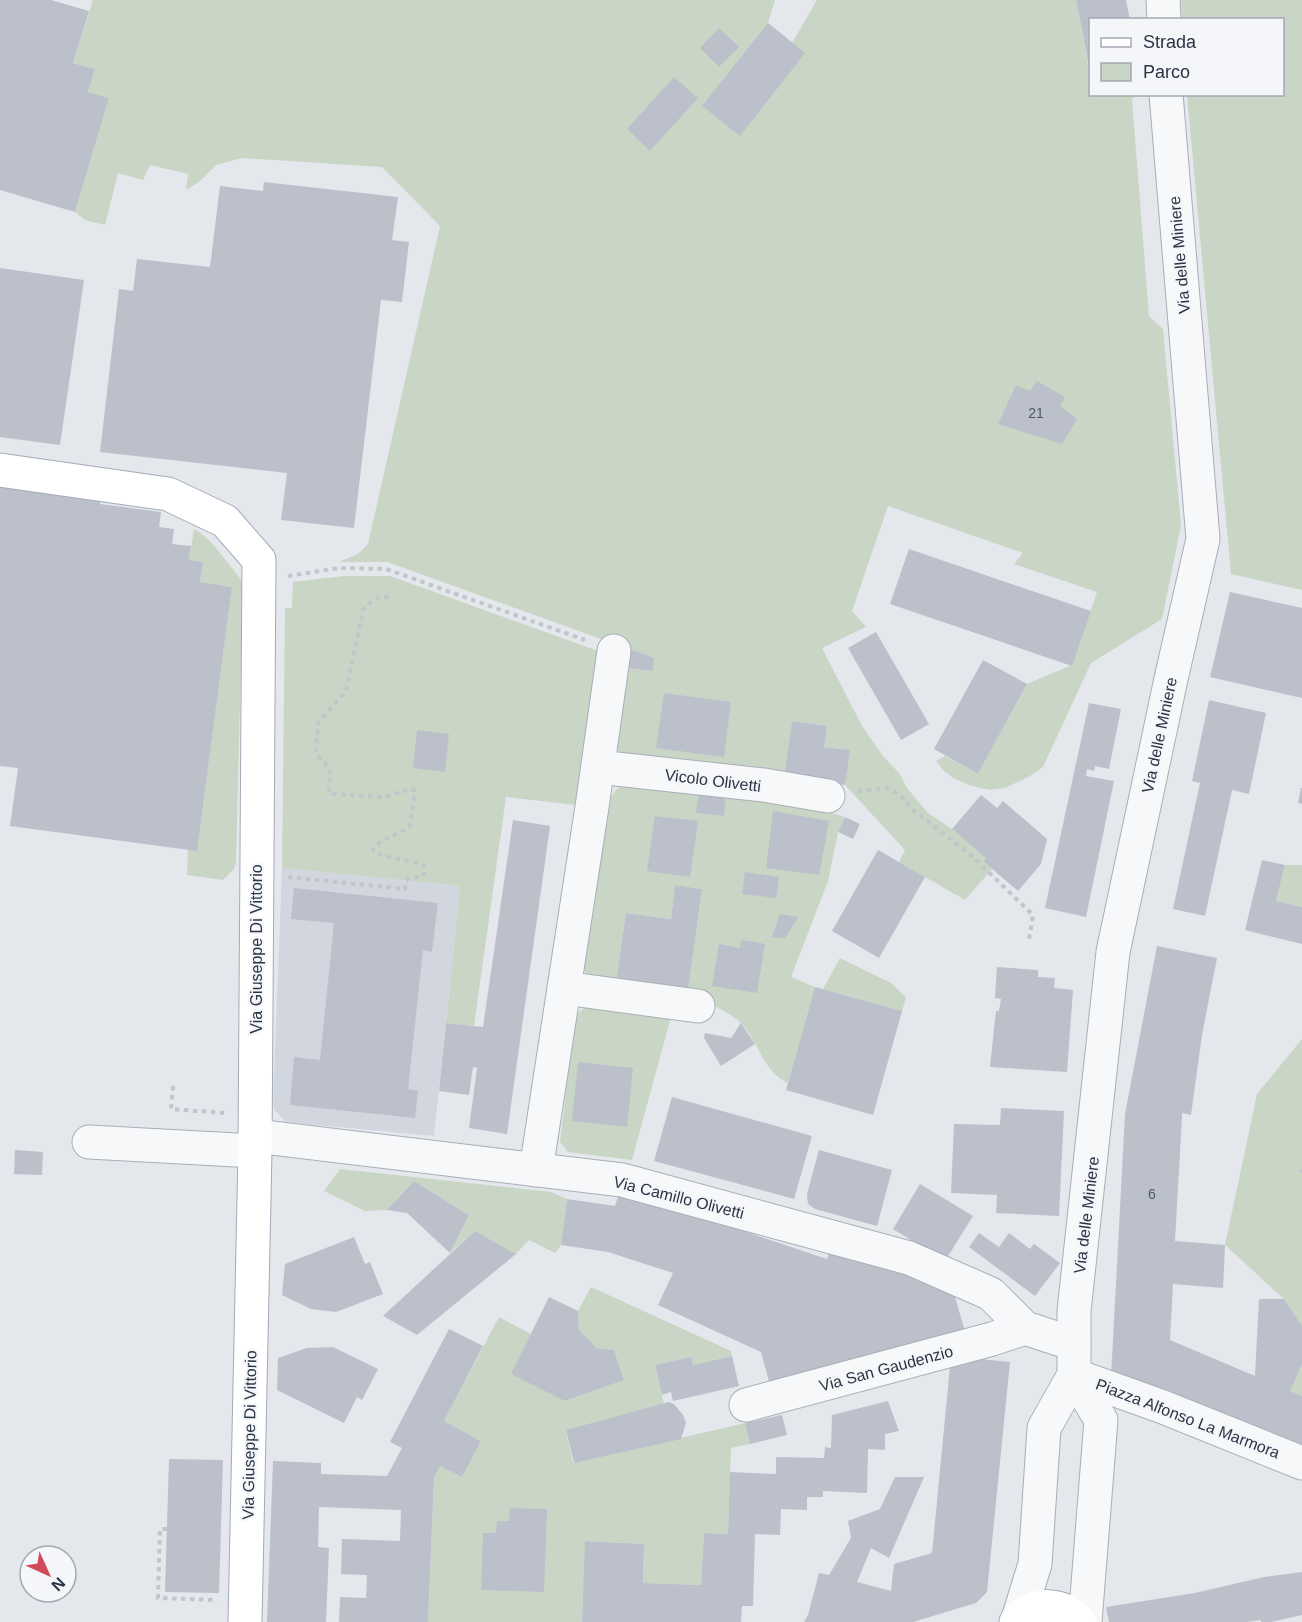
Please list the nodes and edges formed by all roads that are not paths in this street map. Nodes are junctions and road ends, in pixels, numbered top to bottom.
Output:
1 (1163, 0) edge
2 (1164, 18) edge
3 (1166, 96) edge
4 (0, 470) edge
5 (614, 651) road end
6 (598, 767) junction
7 (828, 796) road end
8 (564, 988) junction
9 (698, 1006) dead end
10 (255, 1134) junction
11 (89, 1142) dead end
12 (536, 1170) junction
13 (1025, 1328) junction
14 (1074, 1360) junction
15 (746, 1405) dead end
16 (1302, 1462) edge
17 (246, 1611) edge
18 (1017, 1620) edge
19 (1080, 1622) edge
20 (1085, 1622) edge

1 - 2 street
3 - 14 street, Via delle Miniere
4 - 10 main road, Via Giuseppe Di Vittorio
5 - 6 street
6 - 7 street, Vicolo Olivetti
6 - 8 street
8 - 9 street
8 - 12 street
10 - 11 street, Via Camillo Olivetti
10 - 12 street, Via Camillo Olivetti
10 - 17 main road, Via Giuseppe Di Vittorio
12 - 13 street, Via Camillo Olivetti
13 - 14 street, Via Camillo Olivetti
13 - 15 street, Via San Gaudenzio
14 - 16 street, Piazza Alfonso La Marmora
14 - 18 street, Via delle Miniere
14 - 20 street
18 - 19 main road

